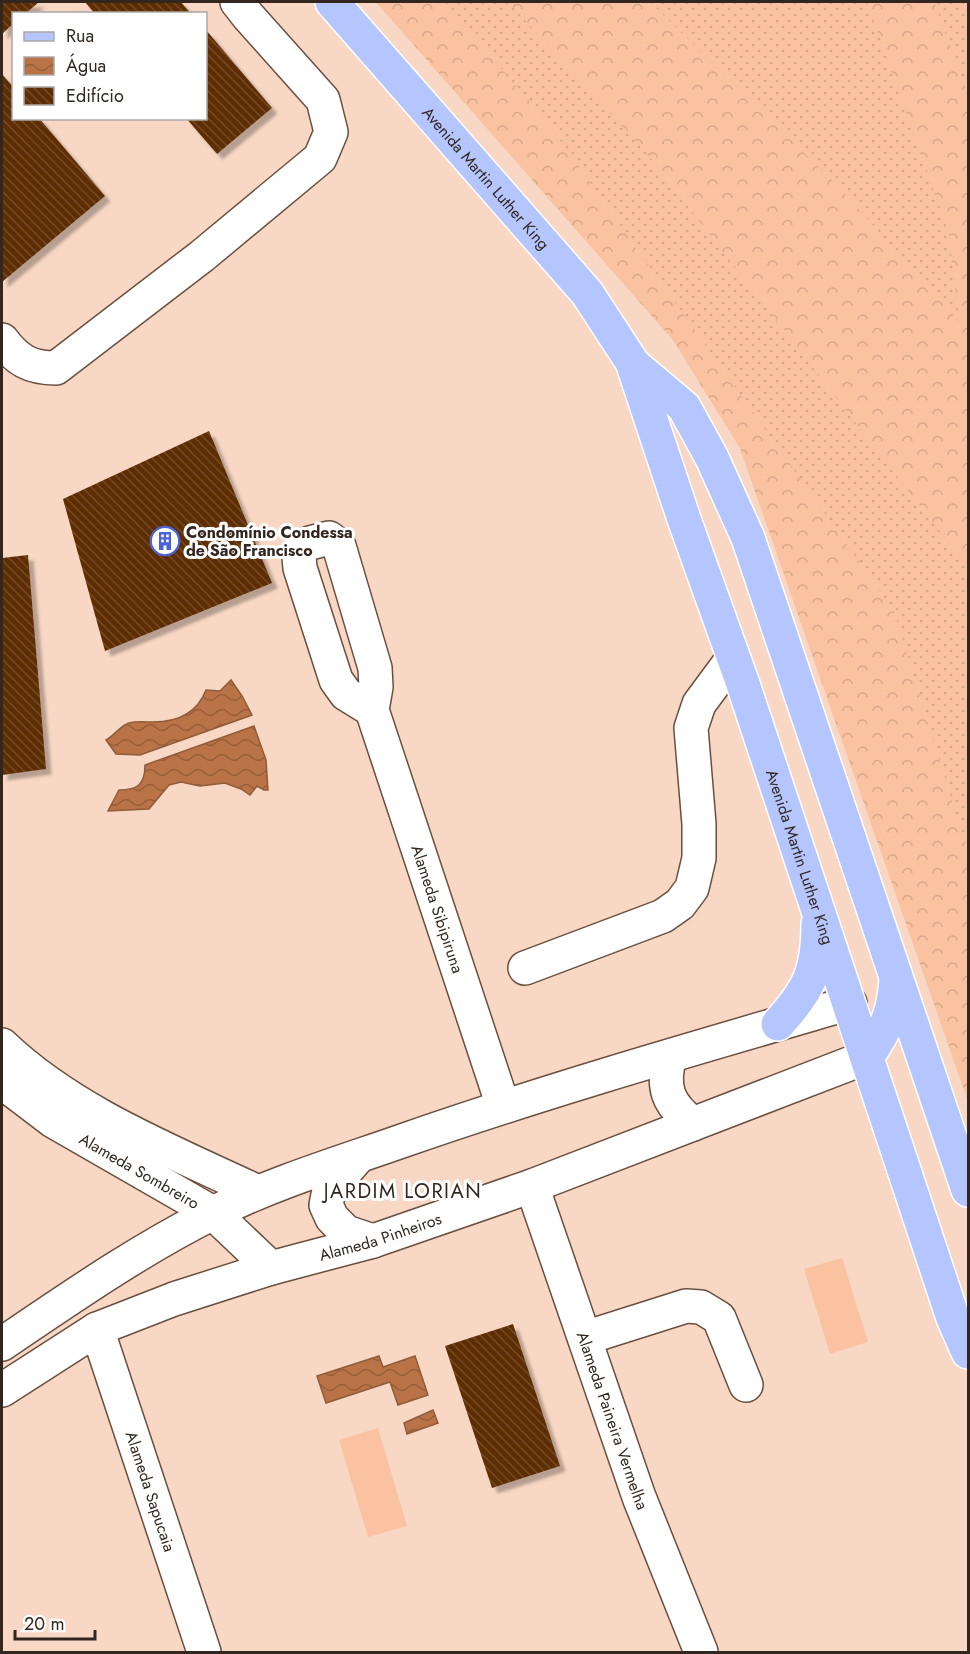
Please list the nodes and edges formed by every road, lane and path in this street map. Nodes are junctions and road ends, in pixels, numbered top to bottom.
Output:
1 (237, 2) edge
2 (332, 2) edge
3 (2, 340) edge
4 (632, 362) junction
5 (738, 515) junction
6 (695, 550) junction
7 (733, 658) junction
8 (372, 710) dead end
9 (818, 908) junction
10 (525, 968) dead end
11 (850, 1003) junction
12 (903, 1021) junction
13 (778, 1024) junction
14 (2, 1045) edge
15 (670, 1056) junction
16 (867, 1057) junction
17 (2, 1082) edge
18 (503, 1106) junction
19 (693, 1124) junction
20 (360, 1156) junction
21 (532, 1186) junction
22 (969, 1190) edge
23 (258, 1192) junction
24 (213, 1213) junction
25 (373, 1241) junction
26 (271, 1268) junction
27 (97, 1329) junction
28 (585, 1338) junction
29 (2, 1344) edge
30 (969, 1352) edge
31 (746, 1385) dead end
32 (2, 1389) edge
33 (204, 1653) edge
34 (701, 1653) edge

1 - 3 street
2 - 4 main road, Avenida Martin Luther King
4 - 5 main road, Avenida Martin Luther King
4 - 6 main road, Avenida Martin Luther King
5 - 6 main road
5 - 12 main road, Avenida Martin Luther King
6 - 7 main road, Avenida Martin Luther King
7 - 9 main road, Avenida Martin Luther King
7 - 10 street
8 - 18 street, Alameda Sibipiruna
9 - 11 main road, Avenida Martin Luther King
9 - 13 main road
11 - 12 main road
11 - 13 street
11 - 16 main road, Avenida Martin Luther King
12 - 16 main road
12 - 22 main road, Avenida Martin Luther King
13 - 15 street
14 - 23 street, Alameda Sombreiro
15 - 18 street
15 - 19 street
16 - 19 street, Alameda Pinheiros
16 - 30 main road, Avenida Martin Luther King
17 - 24 street, Alameda Sombreiro
18 - 20 street
19 - 21 street, Alameda Pinheiros
20 - 23 street
20 - 25 street
21 - 25 street, Alameda Pinheiros
21 - 28 street, Alameda Paineira Vermelha
23 - 24 street
24 - 26 street, Alameda Sombreiro
24 - 29 street
25 - 26 street, Alameda Pinheiros
26 - 27 street, Alameda Pinheiros
27 - 32 street, Alameda Pinheiros
27 - 33 street, Alameda Sapucaia
28 - 31 street
28 - 34 street, Alameda Paineira Vermelha

